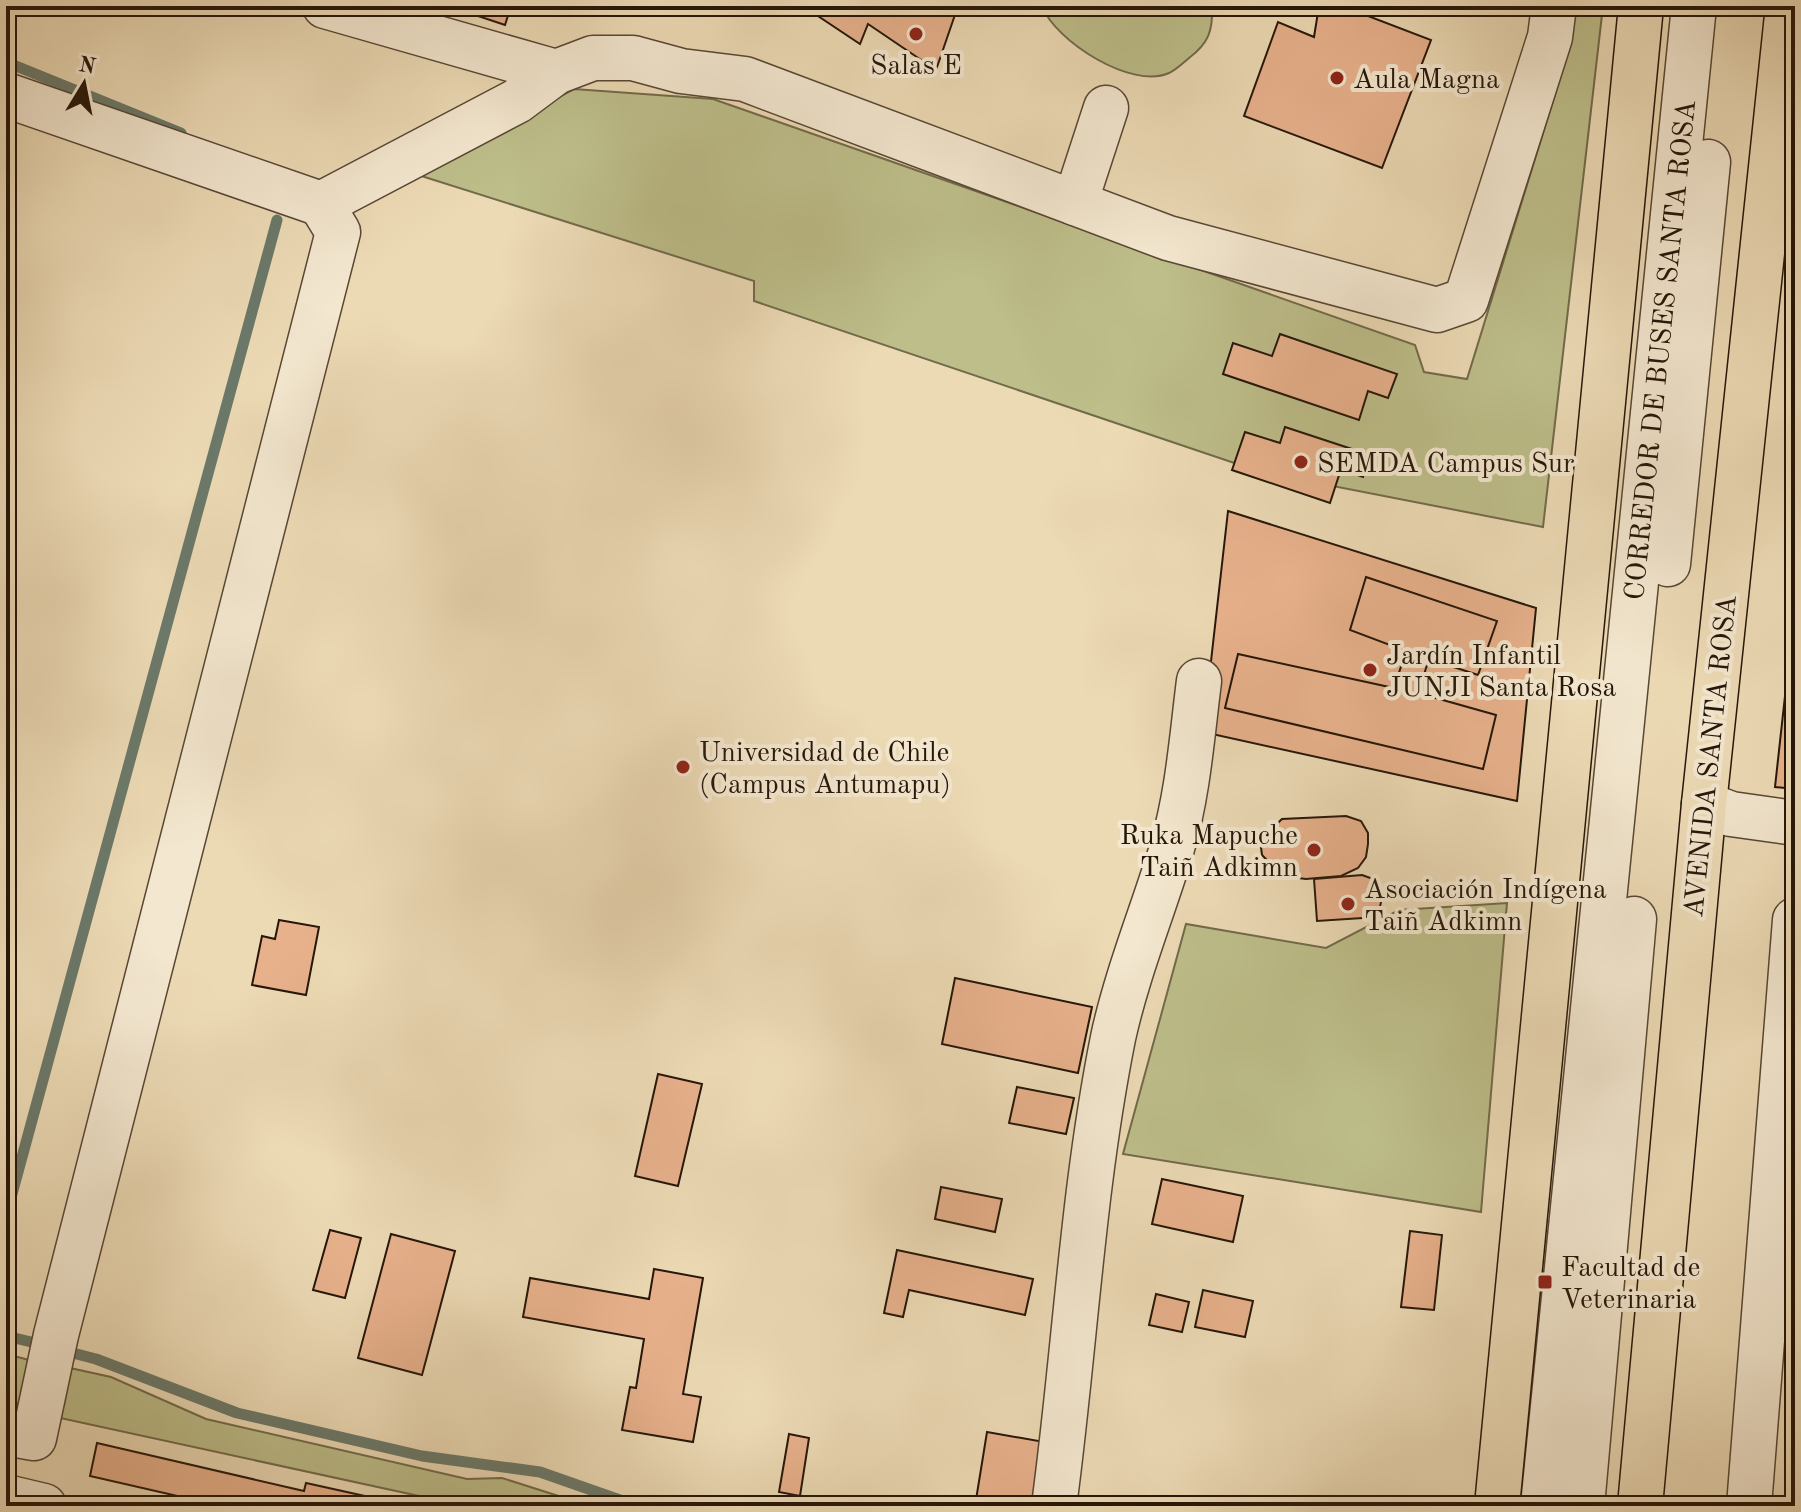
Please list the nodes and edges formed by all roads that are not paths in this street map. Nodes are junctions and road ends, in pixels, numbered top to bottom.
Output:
1 (325, 6) edge
2 (1554, 6) edge
3 (1641, 6) edge
4 (1694, 6) edge
5 (1723, 6) edge
6 (1788, 6) edge
7 (556, 72) junction
8 (6, 95) edge
9 (1106, 108) dead end
10 (1075, 203) junction
11 (321, 204) junction
12 (1199, 681) dead end
13 (1704, 804) junction
14 (1795, 823) edge
15 (1795, 920) edge
16 (6, 1433) edge
17 (6, 1497) edge
18 (44, 1506) edge
19 (1054, 1506) edge
20 (1497, 1506) edge
21 (1543, 1506) edge
22 (1582, 1506) edge
23 (1640, 1506) edge
24 (1749, 1506) edge

1 - 7 lane
2 - 10 lane
3 - 20 main road
4 - 21 lane, CORREDOR DE BUSES SANTA ROSA
5 - 22 lane, CORREDOR DE BUSES SANTA ROSA
6 - 13 main road, AVENIDA SANTA ROSA
7 - 10 lane
7 - 11 lane
8 - 11 lane
9 - 10 lane
11 - 16 lane
12 - 19 lane
13 - 14 lane
13 - 23 main road, AVENIDA SANTA ROSA
15 - 24 lane
17 - 18 lane

